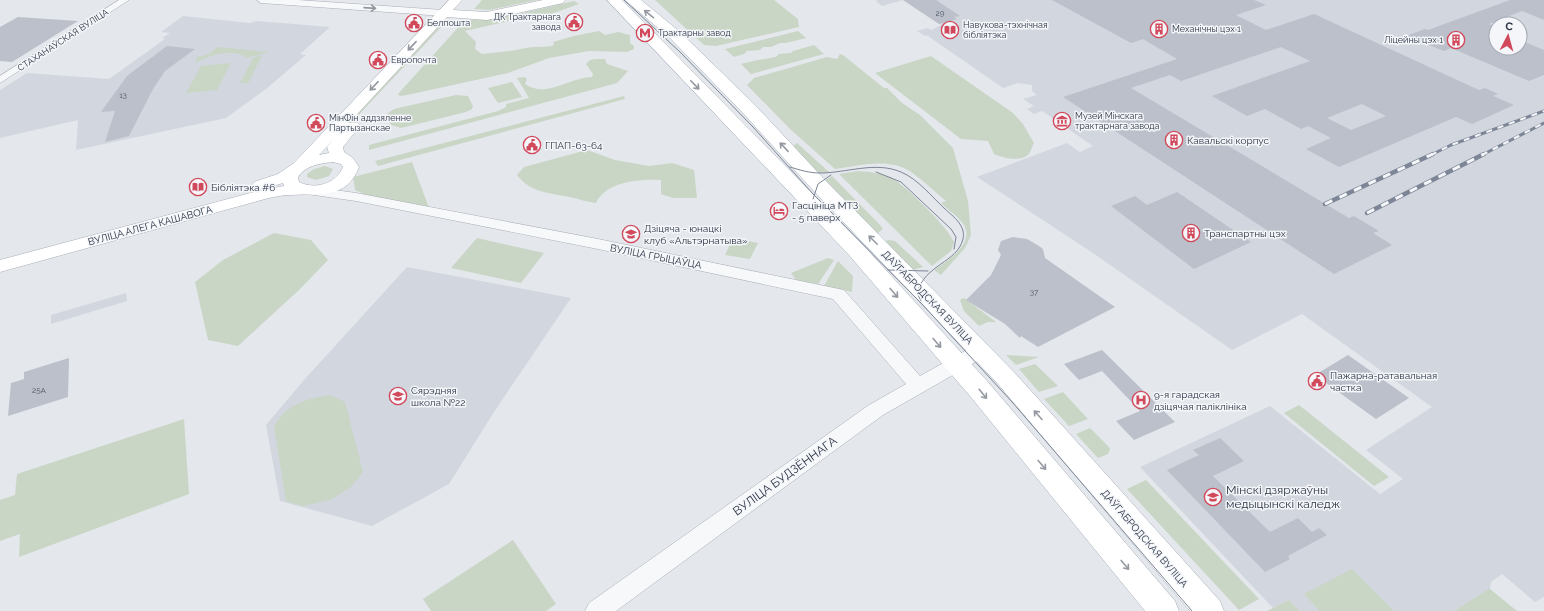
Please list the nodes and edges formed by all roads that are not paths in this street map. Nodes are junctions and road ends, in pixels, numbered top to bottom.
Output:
1 (125, 0) edge
2 (261, 0) edge
3 (456, 0) edge
4 (471, 0) edge
5 (559, 0) edge
6 (614, 0) edge
7 (632, 0) edge
8 (450, 14) junction
9 (0, 80) edge
10 (343, 159) junction
11 (297, 168) junction
12 (348, 176) junction
13 (306, 190) junction
14 (356, 197) junction
15 (128, 226) junction
16 (0, 256) edge
17 (0, 266) edge
18 (980, 351) junction
19 (957, 365) junction
20 (917, 385) junction
21 (597, 611) edge
22 (1164, 611) edge
23 (1209, 611) edge

1 - 9 street, СТАХАНАЎСКАЯ ВУЛІЦА
2 -> 8 street
3 - 8 main road, ВУЛІЦА АЛЕГА КАШАВОГА
4 - 8 main road, ВУЛІЦА АЛЕГА КАШАВОГА
5 - 8 main road
6 -> 19 main road, ДАЎГАБРОДСКАЯ ВУЛІЦА
18 -> 7 main road, ДАЎГАБРОДСКАЯ ВУЛІЦА
8 - 10 main road, ВУЛІЦА АЛЕГА КАШАВОГА
8 -> 11 main road, ВУЛІЦА АЛЕГА КАШАВОГА
10 - 11 main road
10 - 12 main road, ВУЛІЦА АЛЕГА КАШАВОГА
11 - 13 main road
11 - 15 main road, ВУЛІЦА АЛЕГА КАШАВОГА
12 - 13 main road, ВУЛІЦА АЛЕГА КАШАВОГА
12 - 14 street
13 - 14 street, ВУЛІЦА ГРЫЦАЎЦА
13 - 15 main road, ВУЛІЦА АЛЕГА КАШАВОГА
14 - 20 street, ВУЛІЦА ГРЫЦАЎЦА
15 - 16 main road, ВУЛІЦА АЛЕГА КАШАВОГА
15 - 17 main road, ВУЛІЦА АЛЕГА КАШАВОГА
18 - 19 street, ВУЛІЦА БУДЗЁННАГА
23 -> 18 main road, ДАЎГАБРОДСКАЯ ВУЛІЦА
19 - 20 street, ВУЛІЦА БУДЗЁННАГА
19 -> 22 main road, ДАЎГАБРОДСКАЯ ВУЛІЦА
20 - 21 street, ВУЛІЦА БУДЗЁННАГА

